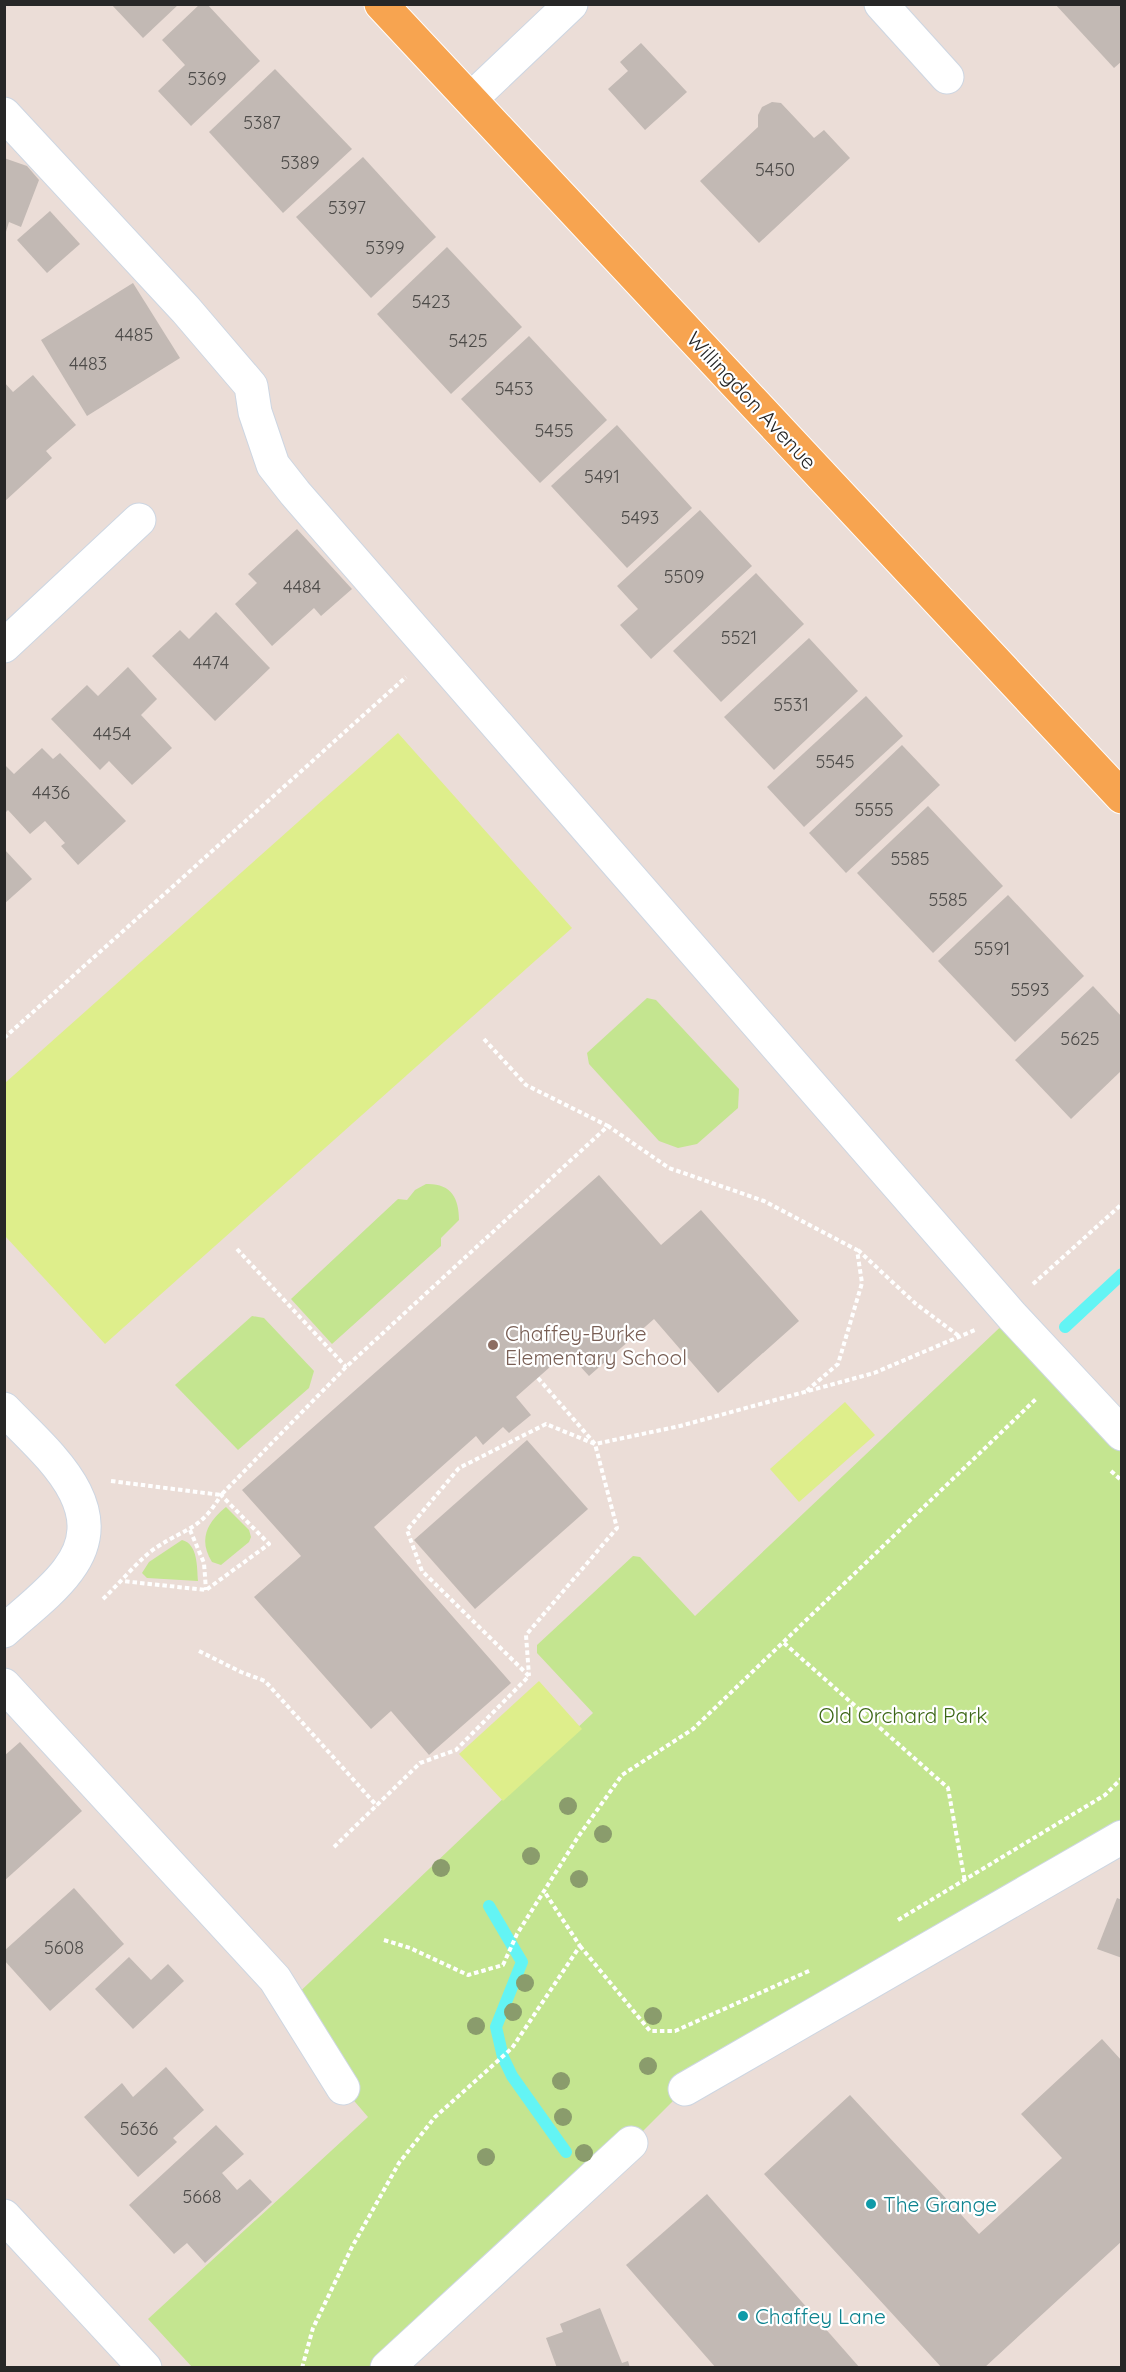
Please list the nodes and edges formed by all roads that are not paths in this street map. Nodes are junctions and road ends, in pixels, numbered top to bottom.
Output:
1 (381, 4) edge
2 (571, 4) edge
3 (881, 4) edge
4 (947, 77) dead end
5 (471, 99) junction
6 (4, 114) edge
7 (139, 520) dead end
8 (4, 646) edge
9 (1122, 797) edge
10 (4, 1409) edge
11 (1122, 1434) edge
12 (4, 1631) edge
13 (4, 1685) edge
14 (1122, 1837) edge
15 (344, 2088) dead end
16 (685, 2089) dead end
17 (631, 2143) dead end
18 (4, 2216) edge
19 (145, 2367) edge
20 (387, 2367) edge

1 - 5 main road, Willingdon Avenue
2 - 5 street
3 - 4 street
5 - 9 main road, Willingdon Avenue
6 - 11 street
7 - 8 street
10 - 12 street
13 - 15 street
14 - 16 street
17 - 20 street
18 - 19 street

